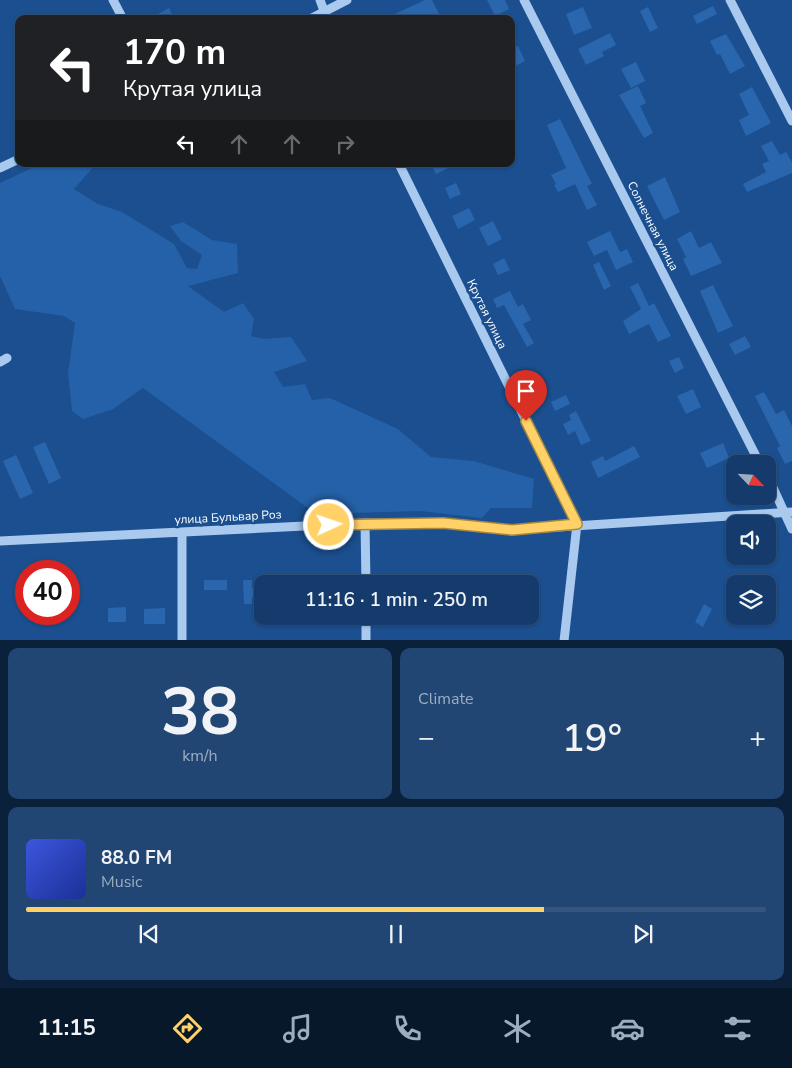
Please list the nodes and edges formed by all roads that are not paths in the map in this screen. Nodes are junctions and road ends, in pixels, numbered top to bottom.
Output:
1 (113, 0) edge
2 (320, 0) edge
3 (347, 0) edge
4 (524, 0) edge
5 (730, 0) edge
6 (121, 15) edge
7 (325, 15) edge
8 (792, 121) edge
9 (15, 161) edge
10 (400, 167) edge
11 (0, 168) edge
12 (755, 455) edge
13 (776, 491) edge
14 (789, 513) edge
15 (365, 523) junction
16 (577, 524) junction
17 (792, 529) edge
18 (182, 532) junction
19 (0, 541) edge
20 (366, 575) edge
21 (366, 625) edge
22 (182, 640) edge
23 (366, 640) edge
24 (564, 640) edge

1 - 6 street
2 - 7 street
3 - 7 street
4 - 12 street, Солнечная улица
5 - 8 street
9 - 11 street
10 - 16 street, Крутая улица
13 - 14 street
14 - 16 street
14 - 17 street
15 - 16 street, улица Бульвар Роз
15 - 18 street, улица Бульвар Роз
15 - 20 street
16 - 24 street
18 - 19 street, улица Бульвар Роз
18 - 22 street
21 - 23 street

